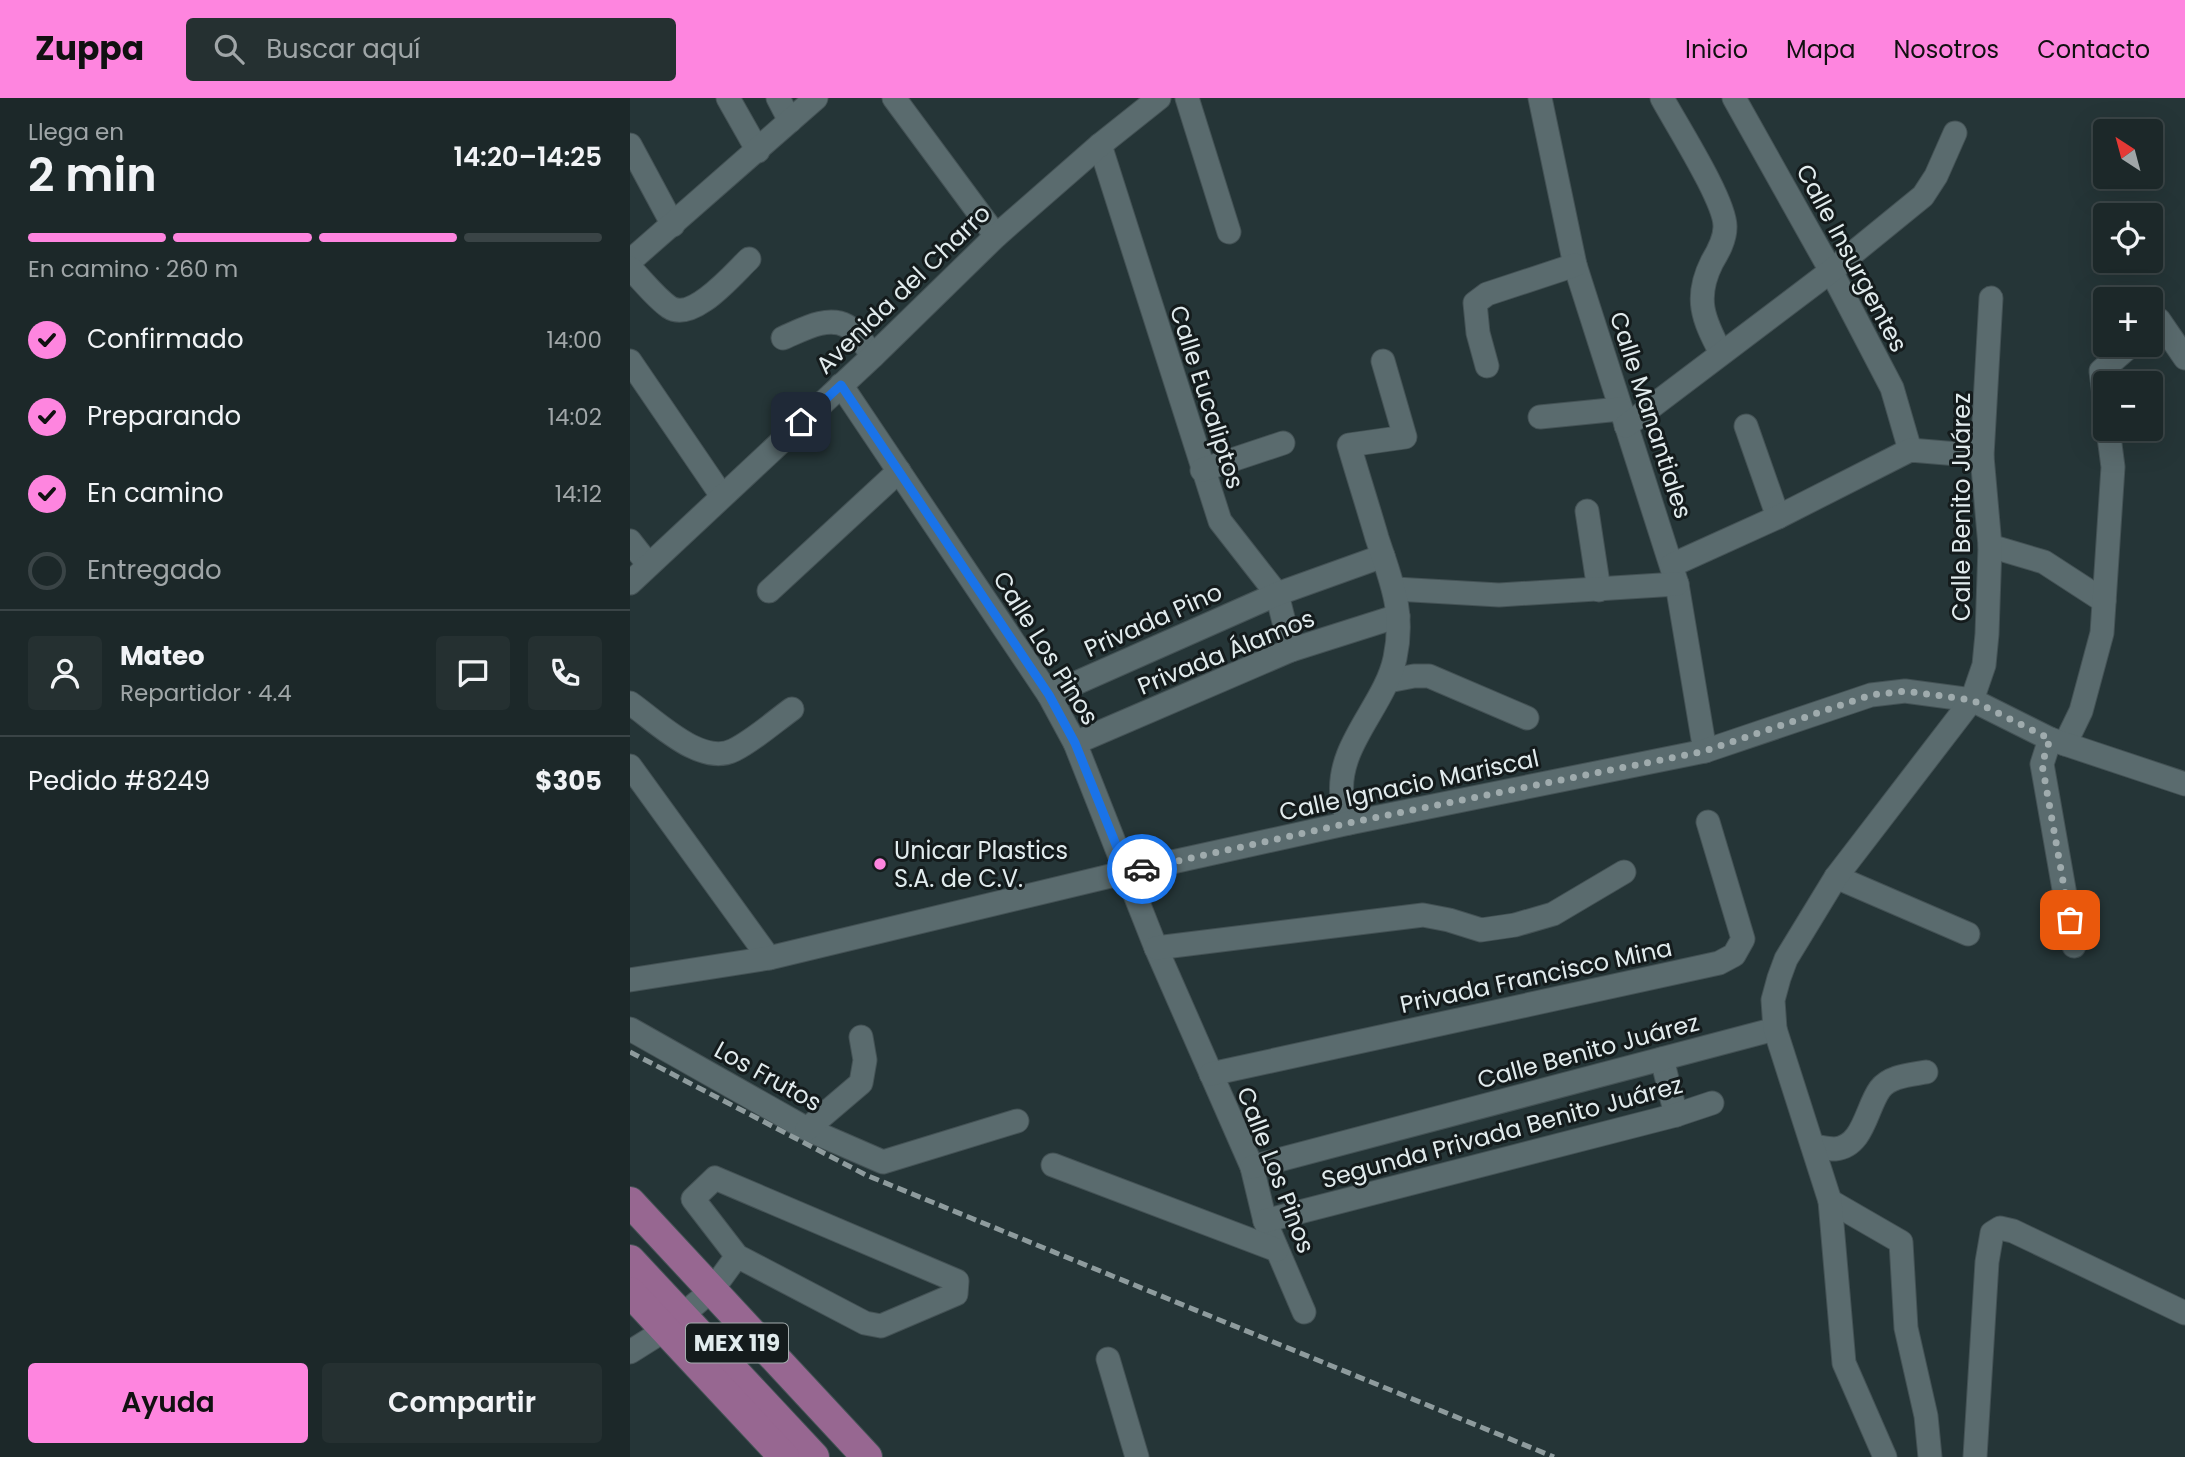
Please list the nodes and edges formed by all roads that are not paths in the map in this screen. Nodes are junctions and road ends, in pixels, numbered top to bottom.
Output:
1 (728, 98) edge
2 (778, 98) edge
3 (816, 98) edge
4 (894, 98) edge
5 (1159, 98) edge
6 (1187, 98) edge
7 (1539, 98) edge
8 (1662, 98) edge
9 (1734, 98) edge
10 (790, 121) junction
11 (1955, 133) dead end
12 (630, 145) edge
13 (1100, 145) junction
14 (758, 151) junction
15 (673, 225) junction
16 (1229, 232) dead end
17 (996, 236) junction
18 (749, 259) dead end
19 (630, 261) edge
20 (1575, 265) junction
21 (630, 268) edge
22 (1831, 271) junction
23 (1991, 298) dead end
24 (2163, 332) edge
25 (783, 338) dead end
26 (1721, 353) junction
27 (873, 356) junction
28 (2117, 357) edge
29 (2185, 358) edge
30 (630, 361) edge
31 (1383, 361) dead end
32 (1487, 366) dead end
33 (2101, 371) edge
34 (841, 385) junction
35 (1540, 417) dead end
36 (1623, 417) junction
37 (1746, 426) dead end
38 (2110, 441) edge
39 (1283, 443) dead end
40 (1910, 450) junction
41 (1982, 456) junction
42 (1202, 470) junction
43 (899, 471) junction
44 (722, 496) junction
45 (1587, 511) dead end
46 (1778, 517) junction
47 (630, 541) edge
48 (1990, 546) junction
49 (1383, 556) junction
50 (648, 564) junction
51 (1675, 575) junction
52 (630, 583) edge
53 (1395, 589) junction
54 (1599, 590) junction
55 (769, 591) dead end
56 (1277, 594) junction
57 (2105, 601) junction
58 (1398, 616) junction
59 (1291, 650) junction
60 (1388, 681) junction
61 (1049, 695) junction
62 (1972, 700) junction
63 (630, 703) edge
64 (792, 709) dead end
65 (1527, 718) dead end
66 (2058, 742) junction
67 (1075, 743) junction
68 (1705, 751) junction
69 (630, 766) edge
70 (2185, 784) edge
71 (1708, 822) dead end
72 (1349, 823) junction
73 (1127, 872) junction
74 (1624, 872) dead end
75 (1836, 877) junction
76 (1968, 934) dead end
77 (2074, 946) dead end
78 (1156, 948) junction
79 (769, 958) junction
80 (630, 980) edge
81 (630, 1029) edge
82 (1775, 1029) junction
83 (861, 1037) dead end
84 (1661, 1059) junction
85 (1926, 1072) dead end
86 (1211, 1074) junction
87 (1712, 1102) dead end
88 (1676, 1115) junction
89 (1017, 1121) dead end
90 (807, 1129) junction
91 (1813, 1146) junction
92 (1053, 1164) dead end
93 (1252, 1167) junction
94 (1830, 1201) junction
95 (630, 1202) edge
96 (1265, 1221) junction
97 (630, 1231) edge
98 (1278, 1250) junction
99 (737, 1256) junction
100 (630, 1260) edge
101 (630, 1292) edge
102 (690, 1309) junction
103 (1304, 1312) dead end
104 (2185, 1313) edge
105 (630, 1352) edge
106 (1108, 1359) dead end
107 (783, 1457) edge
108 (814, 1457) edge
109 (841, 1457) edge
110 (867, 1457) edge
111 (1137, 1457) edge
112 (1885, 1457) edge
113 (1930, 1457) edge
114 (1975, 1457) edge

1 - 14 street
2 - 10 street
3 - 10 street
4 - 17 street
5 - 13 street, Avenida del Charro
6 - 16 street
7 - 20 street, Calle Manantiales
8 - 26 street
9 - 22 street, Calle Insurgentes
10 - 14 street
11 - 22 street
12 - 15 street
13 - 17 street, Avenida del Charro
13 - 42 street, Calle Eucaliptos
14 - 15 street
15 - 19 street
17 - 27 street, Avenida del Charro
18 - 21 street
20 - 32 street
20 - 36 street, Calle Manantiales
22 - 26 street
22 - 40 street, Calle Insurgentes
23 - 41 street, Calle Benito Juárez
24 - 29 street
25 - 27 street
26 - 36 street
27 - 34 street, Avenida del Charro
28 - 33 street
30 - 44 street
31 - 49 street
34 - 43 street, Calle Los Pinos
34 - 44 street, Avenida del Charro
35 - 36 street
36 - 51 street, Calle Manantiales
37 - 46 street
38 - 57 street
39 - 42 street
40 - 41 street
40 - 46 street
41 - 48 street, Calle Benito Juárez
42 - 56 street, Calle Eucaliptos
43 - 55 street
43 - 61 street, Calle Los Pinos
44 - 50 street, Avenida del Charro
45 - 54 street
46 - 51 street
47 - 50 street
48 - 57 street
48 - 62 street, Calle Benito Juárez
49 - 53 street
49 - 56 street, Privada Pino
50 - 52 street, Avenida del Charro
51 - 54 street
51 - 68 street, Calle Manantiales
53 - 54 street
53 - 58 street
56 - 59 street, Calle Eucaliptos
56 - 61 street, Privada Pino
57 - 66 street
58 - 59 street, Privada Álamos
58 - 60 street
59 - 67 street, Privada Álamos
60 - 65 street
60 - 72 street
61 - 67 street, Calle Los Pinos
62 - 66 street, Calle Ignacio Mariscal
62 - 68 street, Calle Ignacio Mariscal
62 - 75 street, Calle Benito Juárez
63 - 64 street
66 - 70 street, Calle Ignacio Mariscal
66 - 77 street
67 - 73 street, Calle Los Pinos
68 - 72 street, Calle Ignacio Mariscal
69 - 79 street
71 - 86 street, Privada Francisco Mina
72 - 73 street, Calle Ignacio Mariscal
73 - 78 street, Calle Los Pinos
73 - 79 street, Calle Ignacio Mariscal
74 - 78 street
75 - 76 street
75 - 82 street, Calle Benito Juárez
78 - 86 street, Calle Los Pinos
79 - 80 street, Calle Ignacio Mariscal
81 - 90 street, Los Frutos
82 - 84 street, Calle Benito Juárez
82 - 91 street
83 - 90 street
84 - 88 street
84 - 93 street, Calle Benito Juárez
85 - 91 street
86 - 93 street, Calle Los Pinos
87 - 88 street, Segunda Privada Benito Juárez
88 - 96 street, Segunda Privada Benito Juárez
89 - 90 street, Los Frutos
91 - 94 street
92 - 98 street
93 - 96 street, Calle Los Pinos
94 - 112 street
94 - 113 street
95 - 102 main road
96 - 98 street, Calle Los Pinos
97 - 102 main road, MEX 119
98 - 103 street, Calle Los Pinos
99 - 99 street
99 - 102 street
100 - 102 main road, MEX 119
101 - 102 main road
102 - 105 street
102 - 107 main road
102 - 108 main road, MEX 119
102 - 109 main road, MEX 119
102 - 110 main road
104 - 114 street
106 - 111 street

